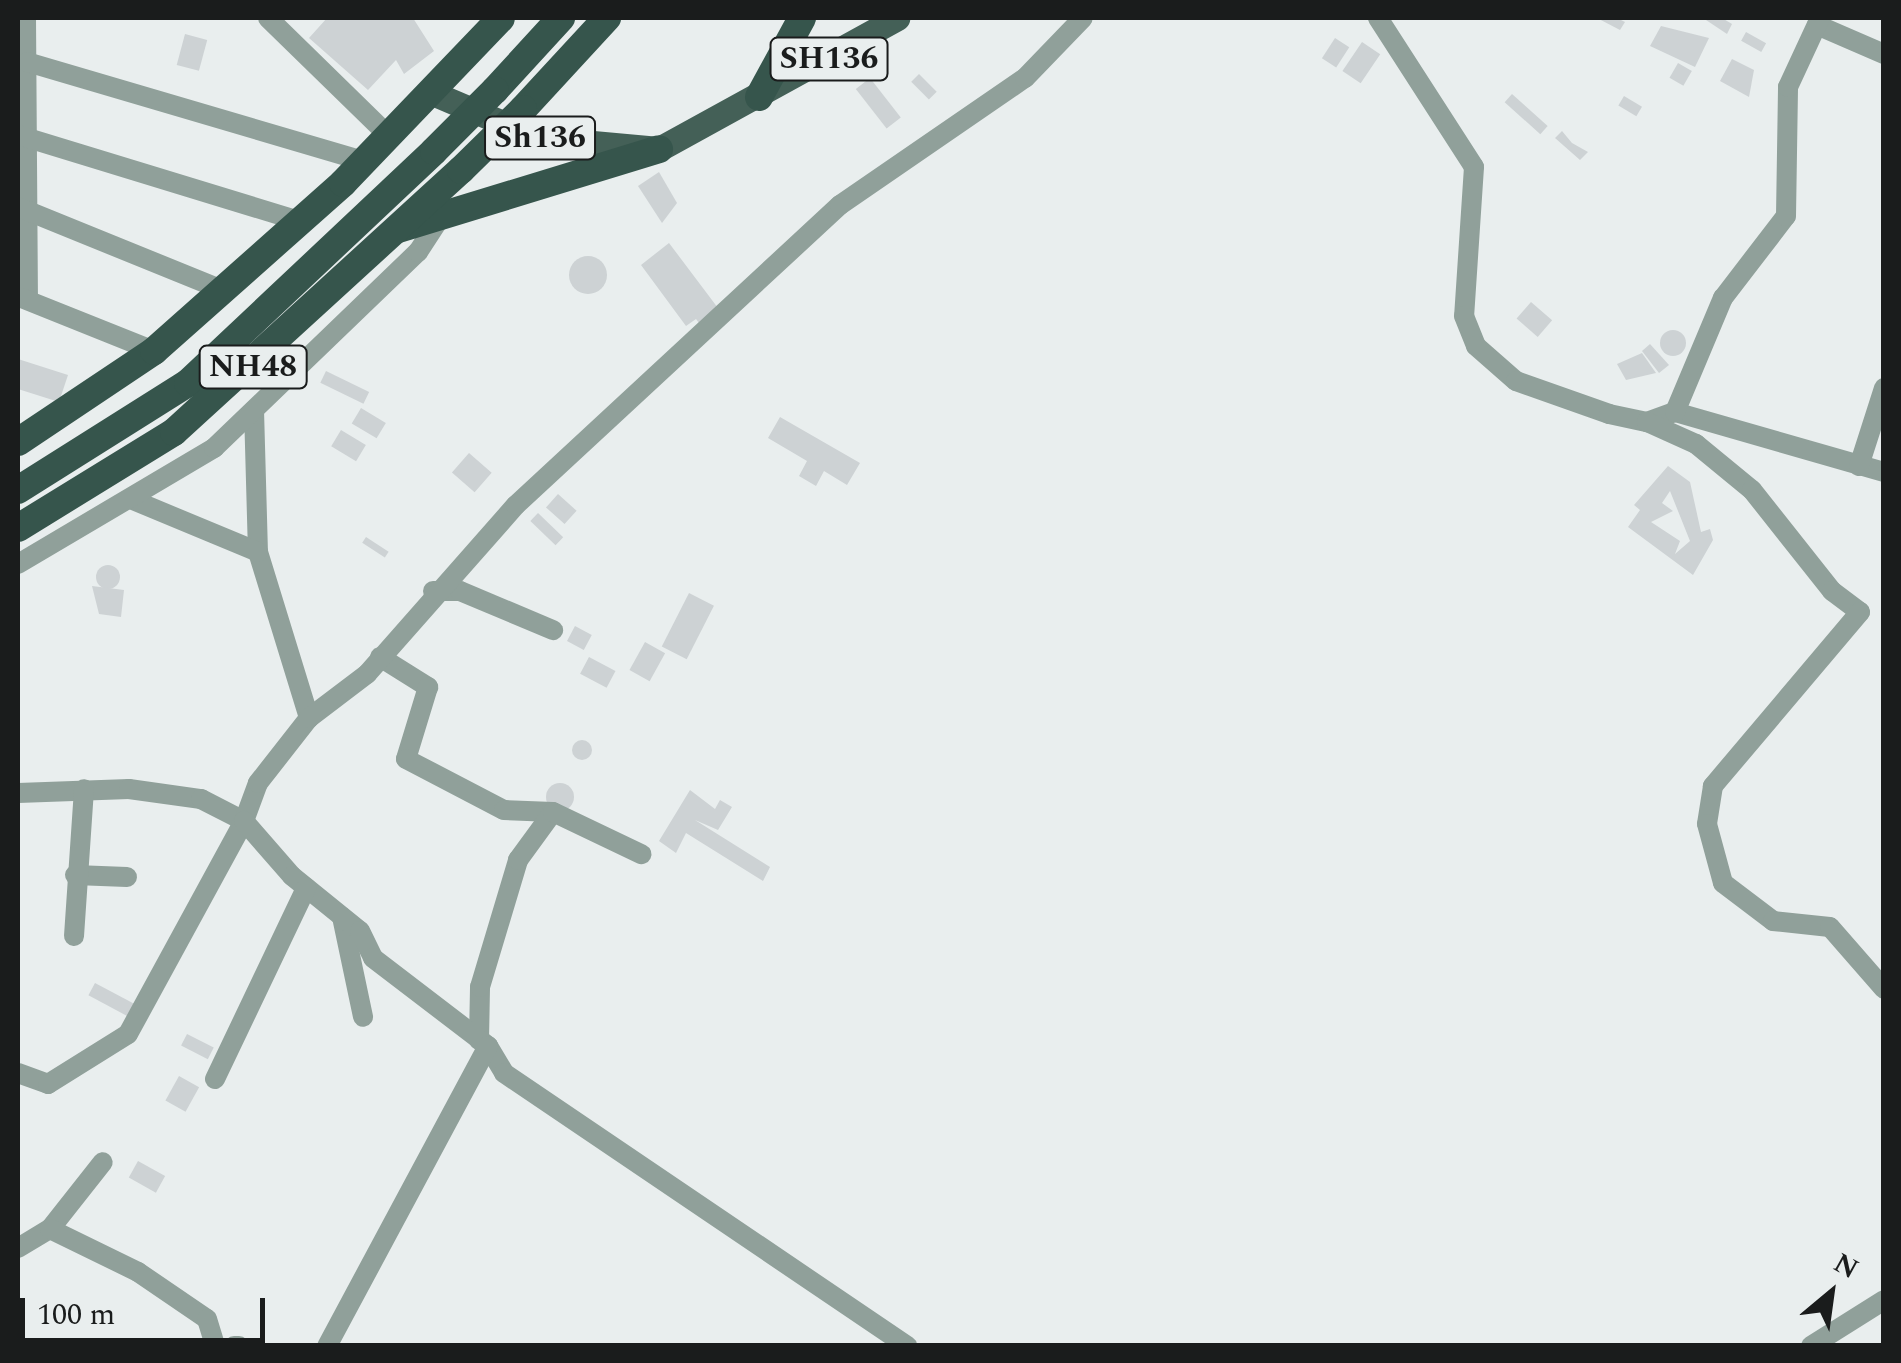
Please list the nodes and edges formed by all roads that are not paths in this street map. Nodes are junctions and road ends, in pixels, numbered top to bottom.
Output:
1 (26, 18) edge
2 (268, 18) edge
3 (501, 18) edge
4 (562, 18) edge
5 (607, 18) edge
6 (802, 18) edge
7 (896, 18) edge
8 (1083, 18) edge
9 (1378, 18) edge
10 (1818, 21) edge
11 (1884, 54) edge
12 (27, 62) junction
13 (430, 92) junction
14 (758, 97) junction
15 (388, 135) junction
16 (22, 136) edge
17 (659, 149) junction
18 (364, 160) junction
19 (22, 208) edge
20 (300, 221) junction
21 (438, 221) junction
22 (396, 229) junction
23 (222, 290) junction
24 (23, 298) edge
25 (154, 351) junction
26 (1884, 388) edge
27 (254, 410) junction
28 (1675, 412) junction
29 (1647, 422) junction
30 (18, 442) edge
31 (1859, 466) junction
32 (1884, 472) edge
33 (18, 490) edge
34 (133, 500) junction
35 (18, 528) edge
36 (258, 552) junction
37 (18, 564) edge
38 (432, 591) junction
39 (553, 630) dead end
40 (380, 657) junction
41 (309, 718) junction
42 (84, 789) junction
43 (18, 793) edge
44 (553, 812) junction
45 (244, 821) junction
46 (641, 854) dead end
47 (75, 875) junction
48 (127, 878) dead end
49 (306, 888) junction
50 (342, 917) junction
51 (74, 936) dead end
52 (1884, 989) edge
53 (363, 1017) dead end
54 (484, 1043) junction
55 (18, 1073) edge
56 (215, 1080) dead end
57 (102, 1162) dead end
58 (50, 1228) junction
59 (18, 1248) edge
60 (1884, 1300) edge
61 (215, 1346) edge
62 (327, 1346) edge
63 (907, 1346) edge
64 (1811, 1346) edge

1 - 12 street
2 - 15 street
3 - 13 highway
4 - 33 highway, NH48, bridge
5 - 22 highway, NH48, bridge
6 - 14 highway
7 - 14 main road, SH136
8 - 38 street
9 - 29 street
10 - 11 street
10 - 28 street
12 - 16 street
12 - 18 street
13 - 15 highway
13 - 17 main road, Sh136
14 - 17 main road, SH136
15 - 18 highway
16 - 19 street
16 - 20 street
17 - 21 highway
18 - 20 highway
19 - 23 street
19 - 24 street
20 - 23 highway
21 - 22 highway
21 - 27 street
22 - 35 highway, NH48
23 - 25 highway
24 - 25 street
25 - 30 highway
26 - 31 street
27 - 34 street
27 - 36 street
28 - 29 street
28 - 31 street
29 - 52 street
31 - 32 street
34 - 36 street
34 - 37 street
36 - 41 street
38 - 39 street
38 - 40 street
40 - 41 street
40 - 44 street
41 - 45 street
42 - 43 street
42 - 45 street
42 - 47 street
44 - 46 street
44 - 54 street
45 - 49 street
45 - 55 street
47 - 48 street
47 - 51 street
49 - 50 street
49 - 56 street
50 - 53 street
50 - 54 street
54 - 62 street
54 - 63 street
57 - 58 street
58 - 59 street
58 - 61 street
60 - 64 street

